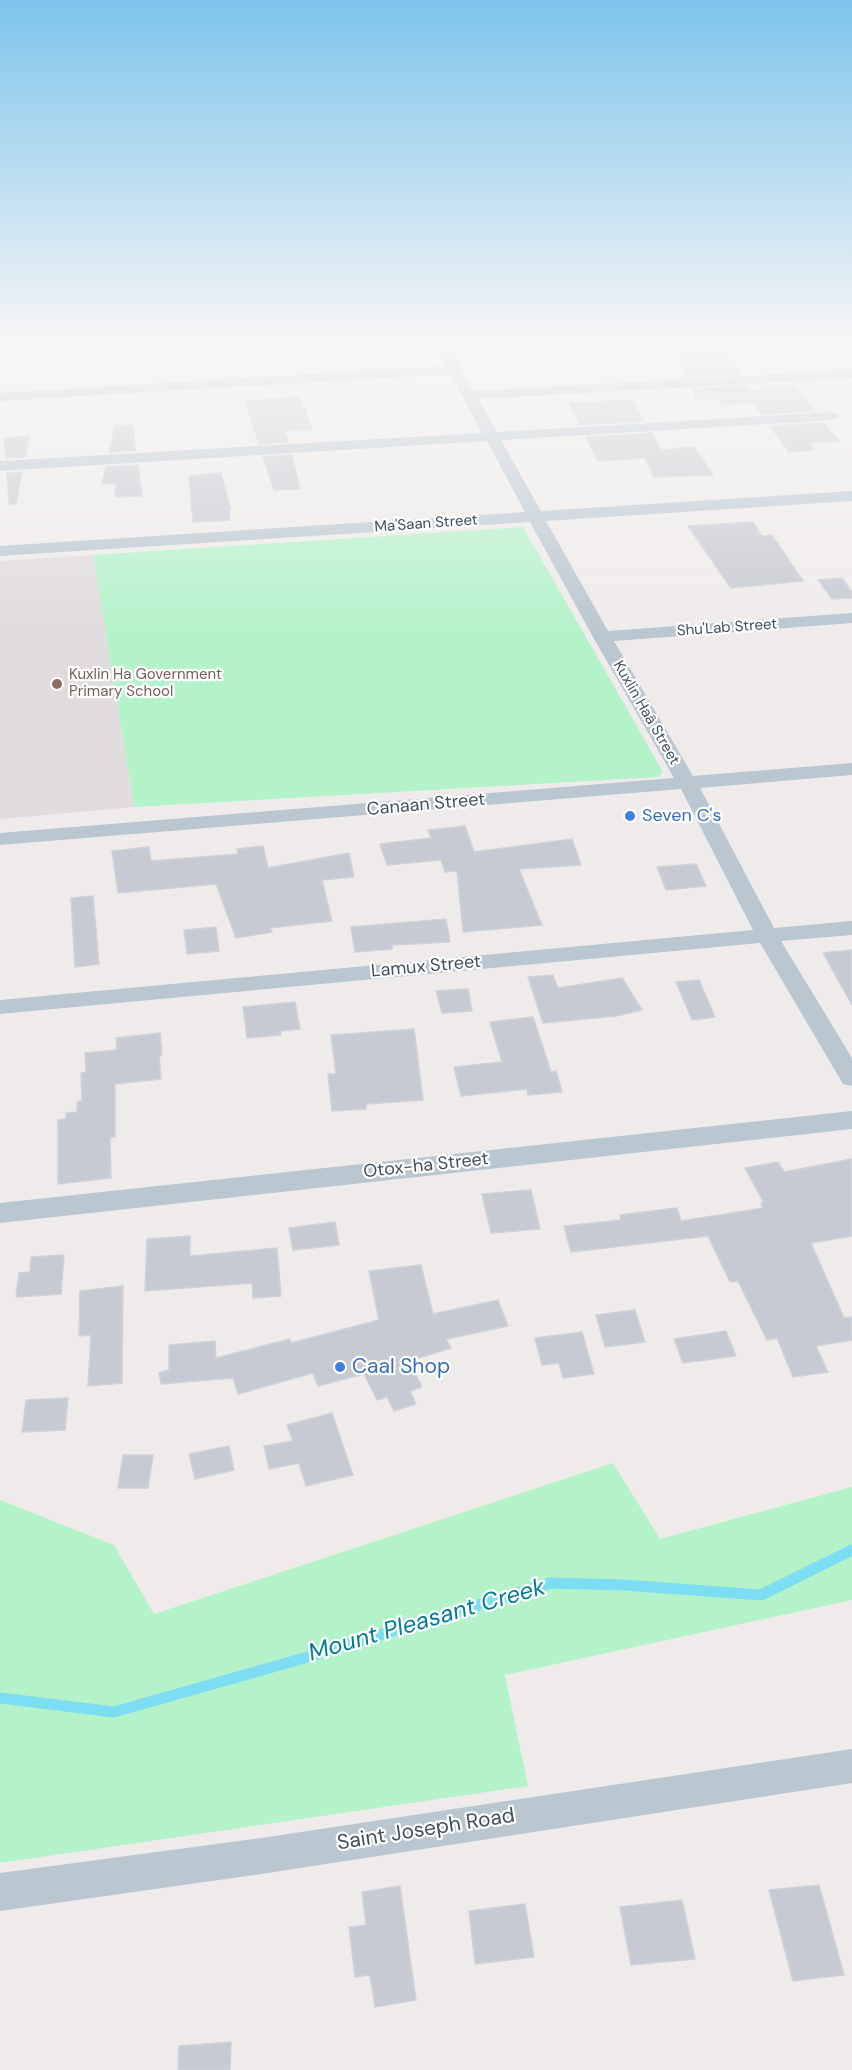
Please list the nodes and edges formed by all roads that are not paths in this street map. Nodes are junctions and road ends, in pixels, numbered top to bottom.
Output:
1 (411, 443) edge
2 (495, 443) edge
3 (0, 466) edge
4 (852, 496) edge
5 (535, 517) junction
6 (0, 551) edge
7 (852, 618) edge
8 (602, 637) junction
9 (852, 769) edge
10 (688, 784) junction
11 (0, 839) edge
12 (852, 928) edge
13 (767, 936) junction
14 (0, 1007) edge
15 (852, 1078) edge
16 (852, 1120) edge
17 (0, 1213) edge
18 (852, 1766) edge
19 (0, 1892) edge

1 - 3 street
2 - 5 street, Kuxlin Haâ Street
4 - 5 street, Ma'Saan Street
5 - 6 street, Ma'Saan Street
5 - 8 street, Kuxlin Haâ Street
7 - 8 street, Shu'Lab Street
8 - 10 street, Kuxlin Haâ Street
9 - 10 street, Canaan Street
10 - 11 street, Canaan Street
10 - 13 street, Kuxlin Haâ Street
12 - 13 street, Lamux Street
13 - 14 street, Lamux Street
13 - 15 street, Kuxlin Haâ Street
16 - 17 street, Otox-ha Street
18 - 19 street, Saint Joseph Road

